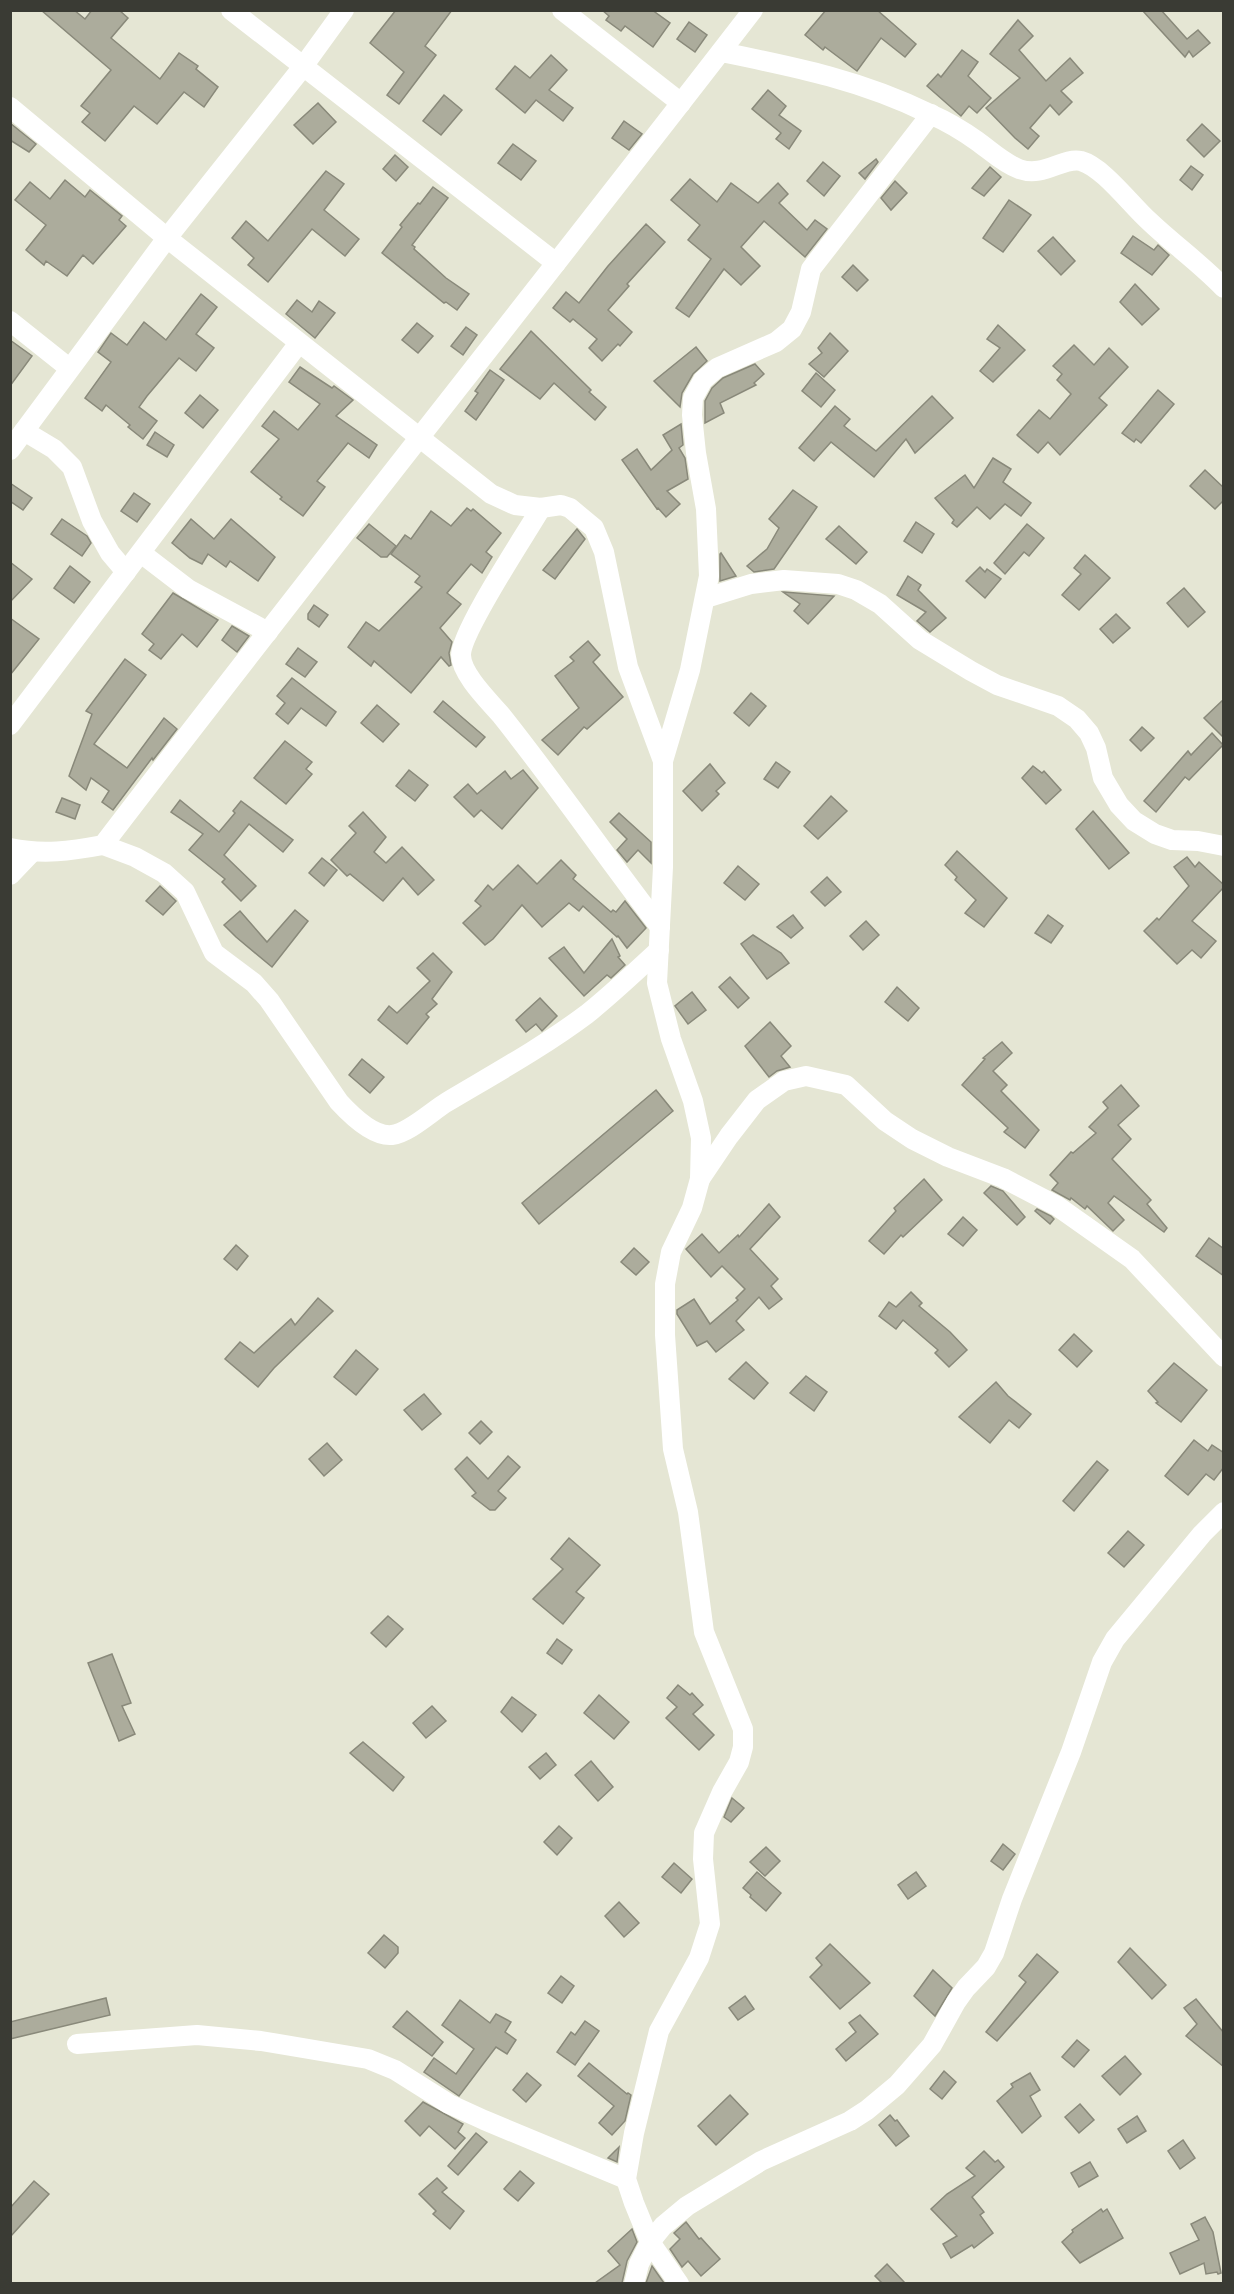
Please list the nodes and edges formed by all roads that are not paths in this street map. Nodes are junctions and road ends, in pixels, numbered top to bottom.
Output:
1 (231, 10) edge
2 (344, 10) edge
3 (562, 10) edge
4 (753, 10) edge
5 (721, 52) junction
6 (302, 68) junction
7 (681, 103) junction
8 (10, 107) edge
9 (931, 114) junction
10 (167, 238) junction
11 (556, 263) junction
12 (1224, 288) edge
13 (10, 321) edge
14 (299, 343) junction
15 (69, 368) junction
16 (24, 431) junction
17 (420, 438) junction
18 (10, 450) edge
19 (542, 508) junction
20 (141, 553) junction
21 (126, 572) junction
22 (706, 598) junction
23 (268, 632) junction
24 (10, 725) edge
25 (663, 761) junction
26 (103, 845) junction
27 (1224, 846) edge
28 (10, 848) edge
29 (31, 853) junction
30 (10, 875) edge
31 (660, 927) junction
32 (659, 950) junction
33 (700, 1179) junction
34 (1224, 1357) edge
35 (1224, 1512) edge
36 (77, 2044) dead end
37 (626, 2179) junction
38 (650, 2242) junction
39 (634, 2283) edge
40 (679, 2283) edge

1 - 6 street
2 - 6 street
3 - 7 street
4 - 5 street
5 - 7 street
5 - 9 street
6 - 10 street
6 - 11 street
7 - 11 street
8 - 10 street
9 - 12 street
9 - 22 street
10 - 14 street
10 - 15 street
11 - 17 street
13 - 15 street
14 - 17 street
14 - 20 street
15 - 16 street
16 - 18 street
16 - 21 street
17 - 19 street
17 - 23 street
19 - 25 street
19 - 31 street
20 - 21 street
20 - 23 street
21 - 24 street
22 - 25 street
22 - 27 street
23 - 26 street
25 - 31 street
26 - 29 street
26 - 32 street
28 - 29 street
29 - 30 street
31 - 32 street
32 - 33 street
33 - 34 street
33 - 37 street
35 - 38 street
36 - 37 street
37 - 38 street
38 - 39 street
38 - 40 street

